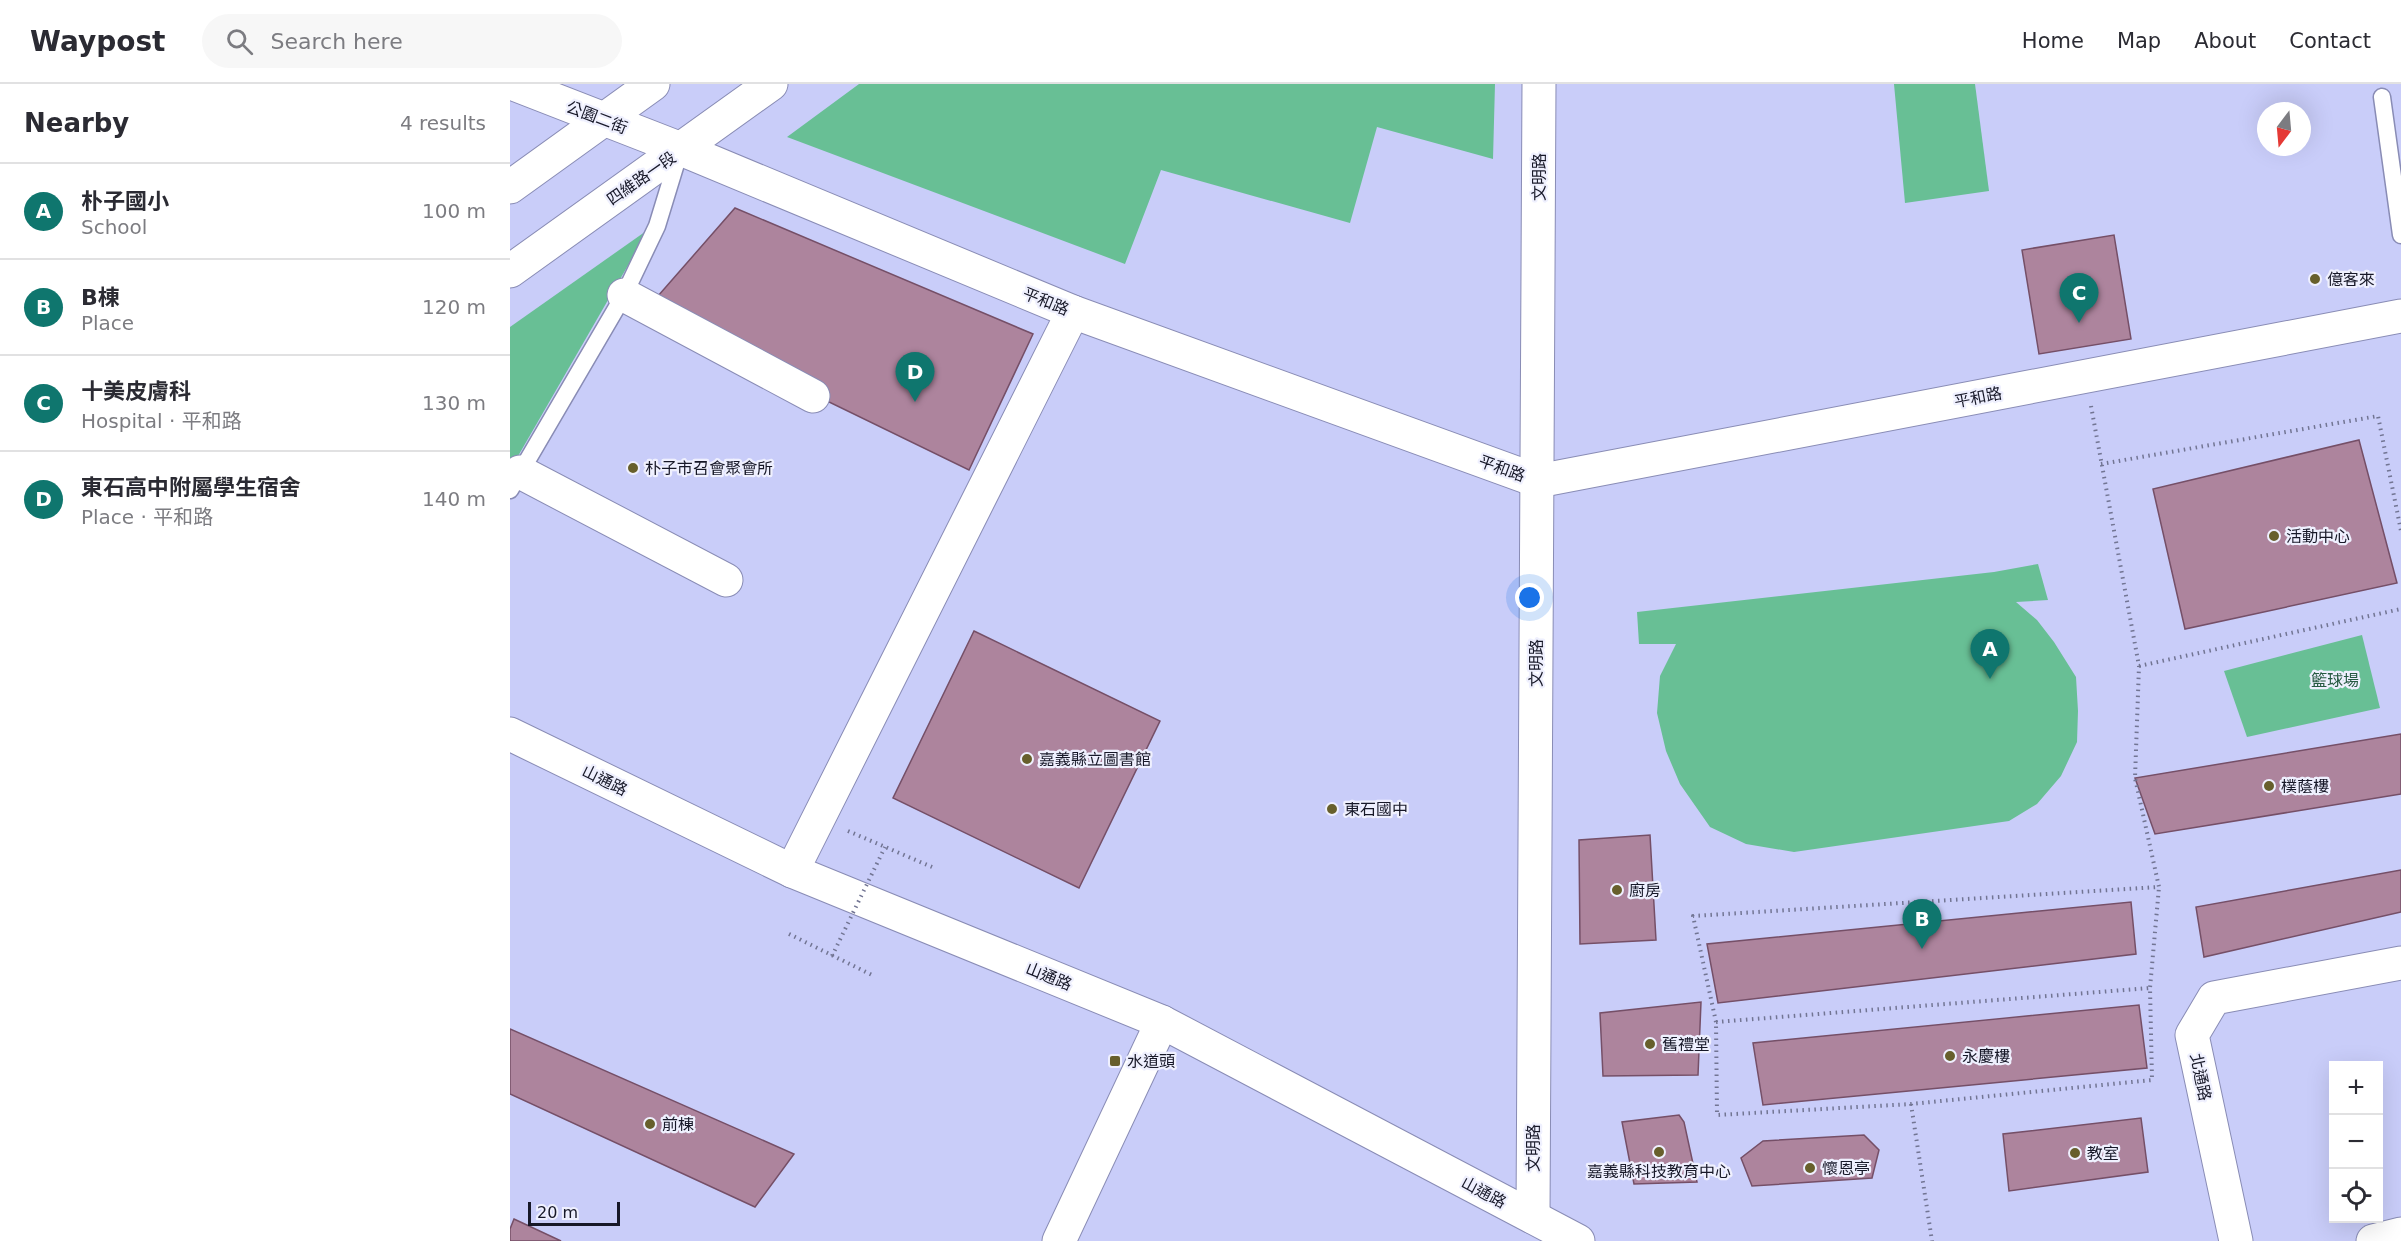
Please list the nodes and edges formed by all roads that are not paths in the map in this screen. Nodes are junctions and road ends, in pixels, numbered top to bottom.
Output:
1 (514, 84) edge
2 (653, 84) edge
3 (771, 84) edge
4 (1539, 84) edge
5 (2382, 97) dead end
6 (602, 119) junction
7 (681, 149) junction
8 (510, 186) edge
9 (2401, 235) edge
10 (510, 271) edge
11 (624, 295) junction
12 (1073, 312) junction
13 (2401, 316) edge
14 (813, 396) dead end
15 (515, 481) edge
16 (1538, 481) junction
17 (726, 580) dead end
18 (510, 734) edge
19 (792, 871) junction
20 (2401, 963) edge
21 (1162, 1022) junction
22 (1532, 1229) edge
23 (2401, 1234) edge
24 (1059, 1241) edge
25 (1578, 1241) edge
26 (2236, 1241) edge
27 (2373, 1241) edge

1 - 6 street, 公園二街
2 - 6 street
3 - 7 street, 四維路一段
4 - 16 street, 文明路
5 - 9 lane
6 - 7 street, 公園二街
6 - 8 street
7 - 10 street, 四維路一段
7 - 11 lane
7 - 12 street, 平和路
11 - 14 street
11 - 15 lane
12 - 16 street, 平和路
12 - 19 street
13 - 16 street, 平和路
15 - 17 street
16 - 22 street, 文明路
18 - 19 street, 山通路
19 - 21 street, 山通路
20 - 26 street, 北通路
21 - 22 street, 山通路
21 - 24 street
22 - 25 street, 山通路
23 - 27 street

